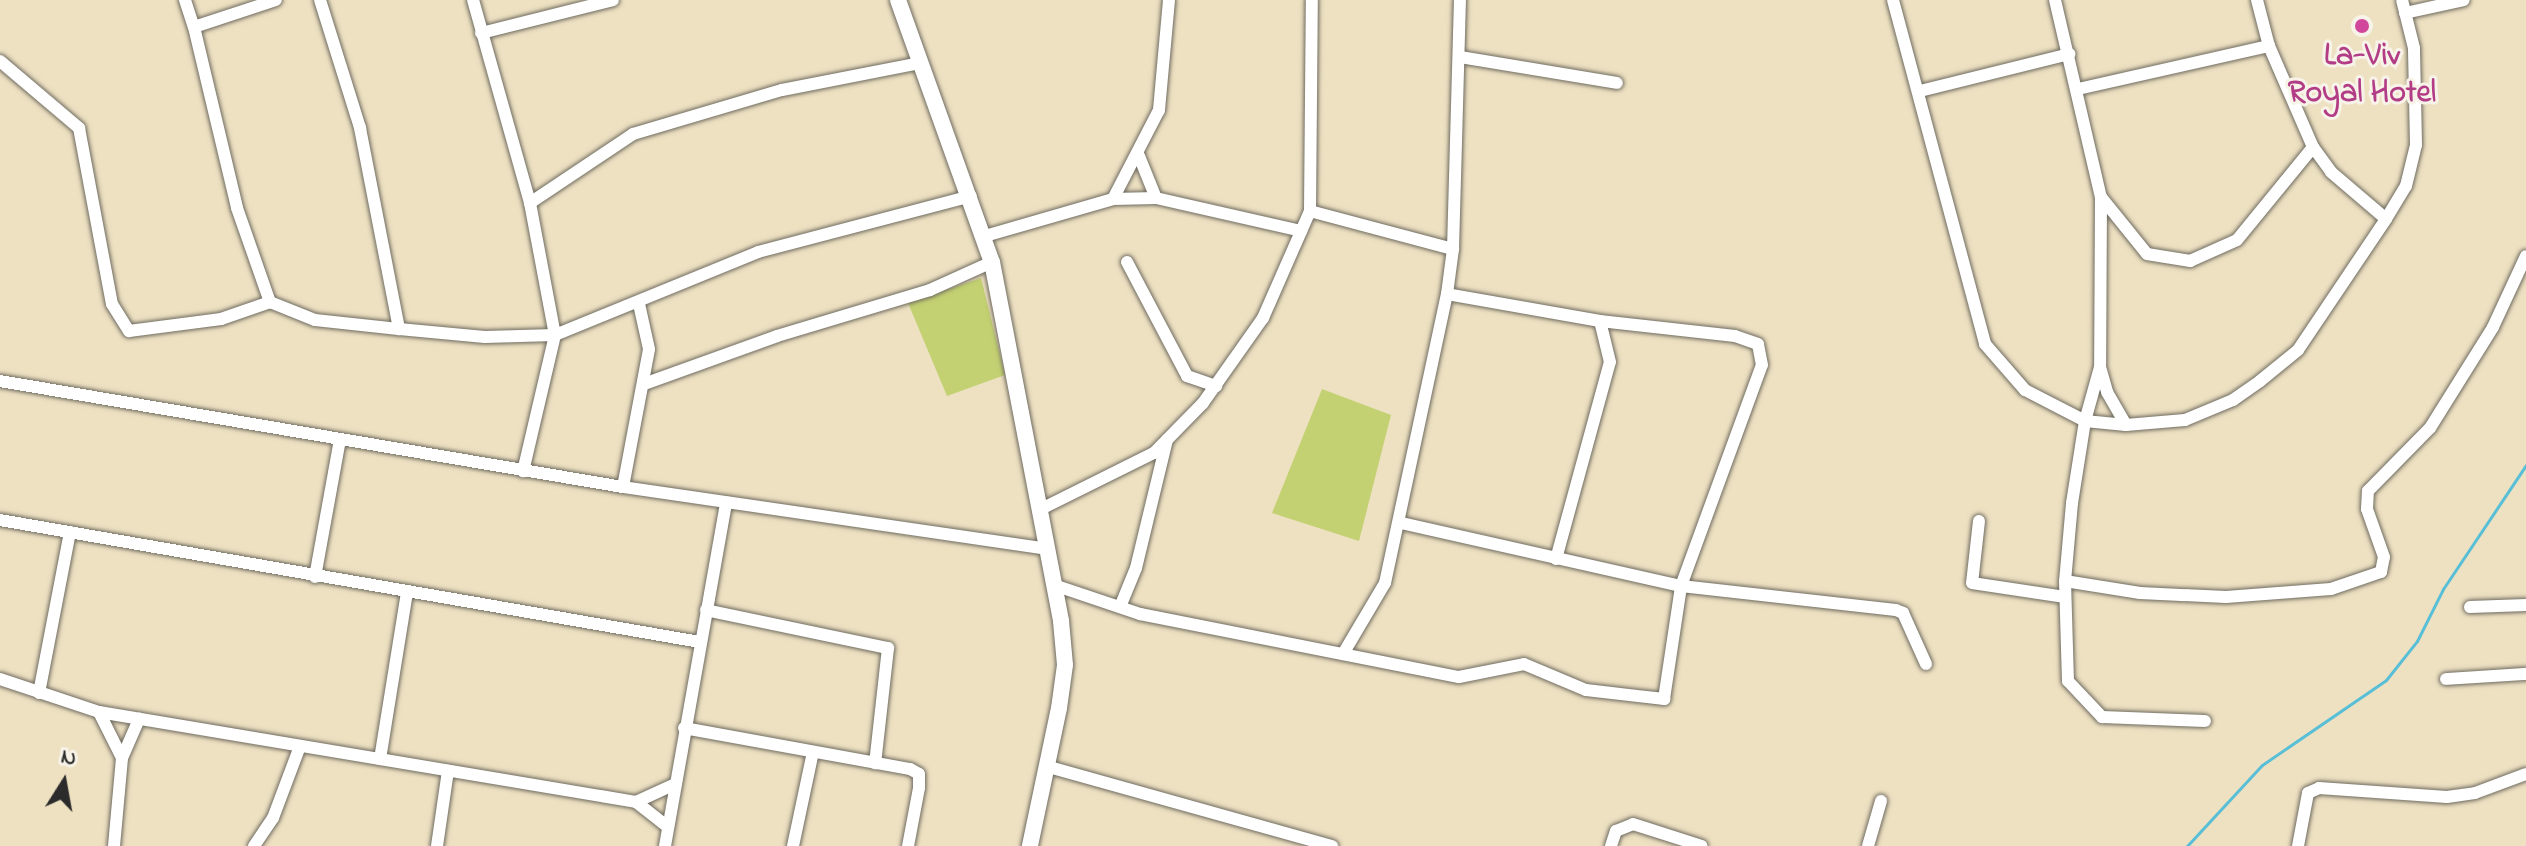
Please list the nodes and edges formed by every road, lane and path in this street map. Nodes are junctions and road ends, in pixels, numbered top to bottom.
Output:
1 (185, 0) edge
2 (276, 0) edge
3 (320, 0) edge
4 (473, 0) edge
5 (610, 0) edge
6 (898, 0) edge
7 (1169, 0) edge
8 (1312, 0) edge
9 (1460, 0) edge
10 (1893, 0) edge
11 (2055, 0) edge
12 (2257, 0) edge
13 (2464, 0) edge
14 (2404, 7) edge
15 (194, 27) junction
16 (481, 33) junction
17 (2269, 46) junction
18 (2070, 54) junction
19 (1460, 57) junction
20 (0, 61) edge
21 (919, 63) junction
22 (1617, 83) dead end
23 (2078, 89) junction
24 (1920, 91) junction
25 (2313, 147) junction
26 (1139, 156) junction
27 (971, 196) junction
28 (2101, 197) junction
29 (1156, 198) junction
30 (1113, 199) junction
31 (530, 203) junction
32 (1310, 211) junction
33 (2386, 219) junction
34 (1301, 231) junction
35 (985, 236) junction
36 (1453, 249) junction
37 (2526, 256) edge
38 (992, 262) junction
39 (1127, 262) dead end
40 (1447, 294) junction
41 (270, 302) junction
42 (639, 304) junction
43 (1600, 321) junction
44 (399, 329) junction
45 (555, 335) junction
46 (2100, 367) junction
47 (0, 381) edge
48 (644, 384) junction
49 (1216, 386) junction
50 (2085, 421) junction
51 (2126, 425) junction
52 (340, 439) junction
53 (1167, 440) junction
54 (523, 471) junction
55 (623, 487) junction
56 (726, 502) junction
57 (1041, 509) junction
58 (0, 520) edge
59 (1979, 521) dead end
60 (1401, 523) junction
61 (70, 532) junction
62 (1048, 549) junction
63 (1556, 559) junction
64 (315, 577) junction
65 (2065, 581) junction
66 (1054, 585) junction
67 (1681, 586) junction
68 (407, 592) junction
69 (2065, 597) junction
70 (2526, 605) edge
71 (1120, 607) junction
72 (2470, 607) dead end
73 (706, 610) junction
74 (1356, 637) junction
75 (700, 642) junction
76 (1343, 654) junction
77 (1368, 659) junction
78 (1926, 664) dead end
79 (2526, 674) edge
80 (0, 679) edge
81 (2446, 679) dead end
82 (39, 693) junction
83 (99, 712) junction
84 (139, 719) junction
85 (2205, 721) dead end
86 (684, 728) junction
87 (300, 746) junction
88 (813, 752) junction
89 (122, 758) junction
90 (380, 759) junction
91 (875, 763) junction
92 (1049, 767) junction
93 (448, 771) junction
94 (2526, 774) edge
95 (673, 785) junction
96 (1881, 801) dead end
97 (636, 802) junction
98 (665, 825) junction
99 (114, 846) edge
100 (254, 846) edge
101 (437, 846) edge
102 (665, 846) edge
103 (793, 846) edge
104 (908, 846) edge
105 (1030, 846) edge
106 (1332, 846) edge
107 (1611, 846) edge
108 (1702, 846) edge
109 (1868, 846) edge
110 (2298, 846) edge

1 - 15 street
2 - 15 street
3 - 44 street
4 - 16 street
5 - 16 street
6 - 21 street
7 - 26 street
8 - 32 street
9 - 19 street
10 - 24 street
11 - 18 street
12 - 17 street
13 - 14 street
14 - 33 street
15 - 41 street
16 - 31 street
17 - 23 street
17 - 25 street
18 - 23 street
18 - 24 street
19 - 22 street
19 - 36 street
20 - 41 street
21 - 27 street
21 - 31 street
23 - 28 street
24 - 50 street
25 - 28 street
25 - 33 street
26 - 29 street
26 - 30 street
27 - 35 street
27 - 42 street
28 - 46 street
29 - 30 street
29 - 34 street
30 - 35 street
31 - 45 street
32 - 34 street
32 - 36 street
33 - 51 street
34 - 49 street
35 - 38 street
36 - 40 street
37 - 65 street
38 - 48 street
38 - 57 street
39 - 49 street
40 - 43 street
40 - 60 street
41 - 44 street
42 - 45 street
42 - 48 street
43 - 63 street
43 - 67 street
44 - 45 street
45 - 54 street
46 - 50 street
46 - 51 street
47 - 52 street
48 - 55 street
49 - 53 street
50 - 51 street
50 - 65 street
52 - 54 street
52 - 64 street
53 - 57 street
53 - 71 street
54 - 55 street
55 - 56 street
56 - 62 street
56 - 73 street
57 - 62 street
58 - 61 street
59 - 69 street
60 - 63 street
60 - 74 street
61 - 64 street
61 - 82 street
62 - 66 street
63 - 67 street
64 - 68 street
65 - 69 street
66 - 71 street
66 - 92 street
67 - 77 street
67 - 78 street
68 - 75 street
68 - 90 street
69 - 85 street
70 - 72 street
71 - 76 street
73 - 75 street
73 - 91 street
74 - 76 street
74 - 77 street
75 - 86 street
76 - 77 street
79 - 81 street
80 - 82 street
82 - 83 street
83 - 84 street
83 - 89 street
84 - 87 street
84 - 89 street
86 - 88 street
86 - 95 street
87 - 90 street
87 - 100 street
88 - 91 street
88 - 103 street
89 - 99 street
90 - 93 street
91 - 104 street
92 - 105 street
92 - 106 street
93 - 97 street
93 - 101 street
94 - 110 street
95 - 97 street
95 - 98 street
96 - 109 street
97 - 98 street
98 - 102 street
107 - 108 street

